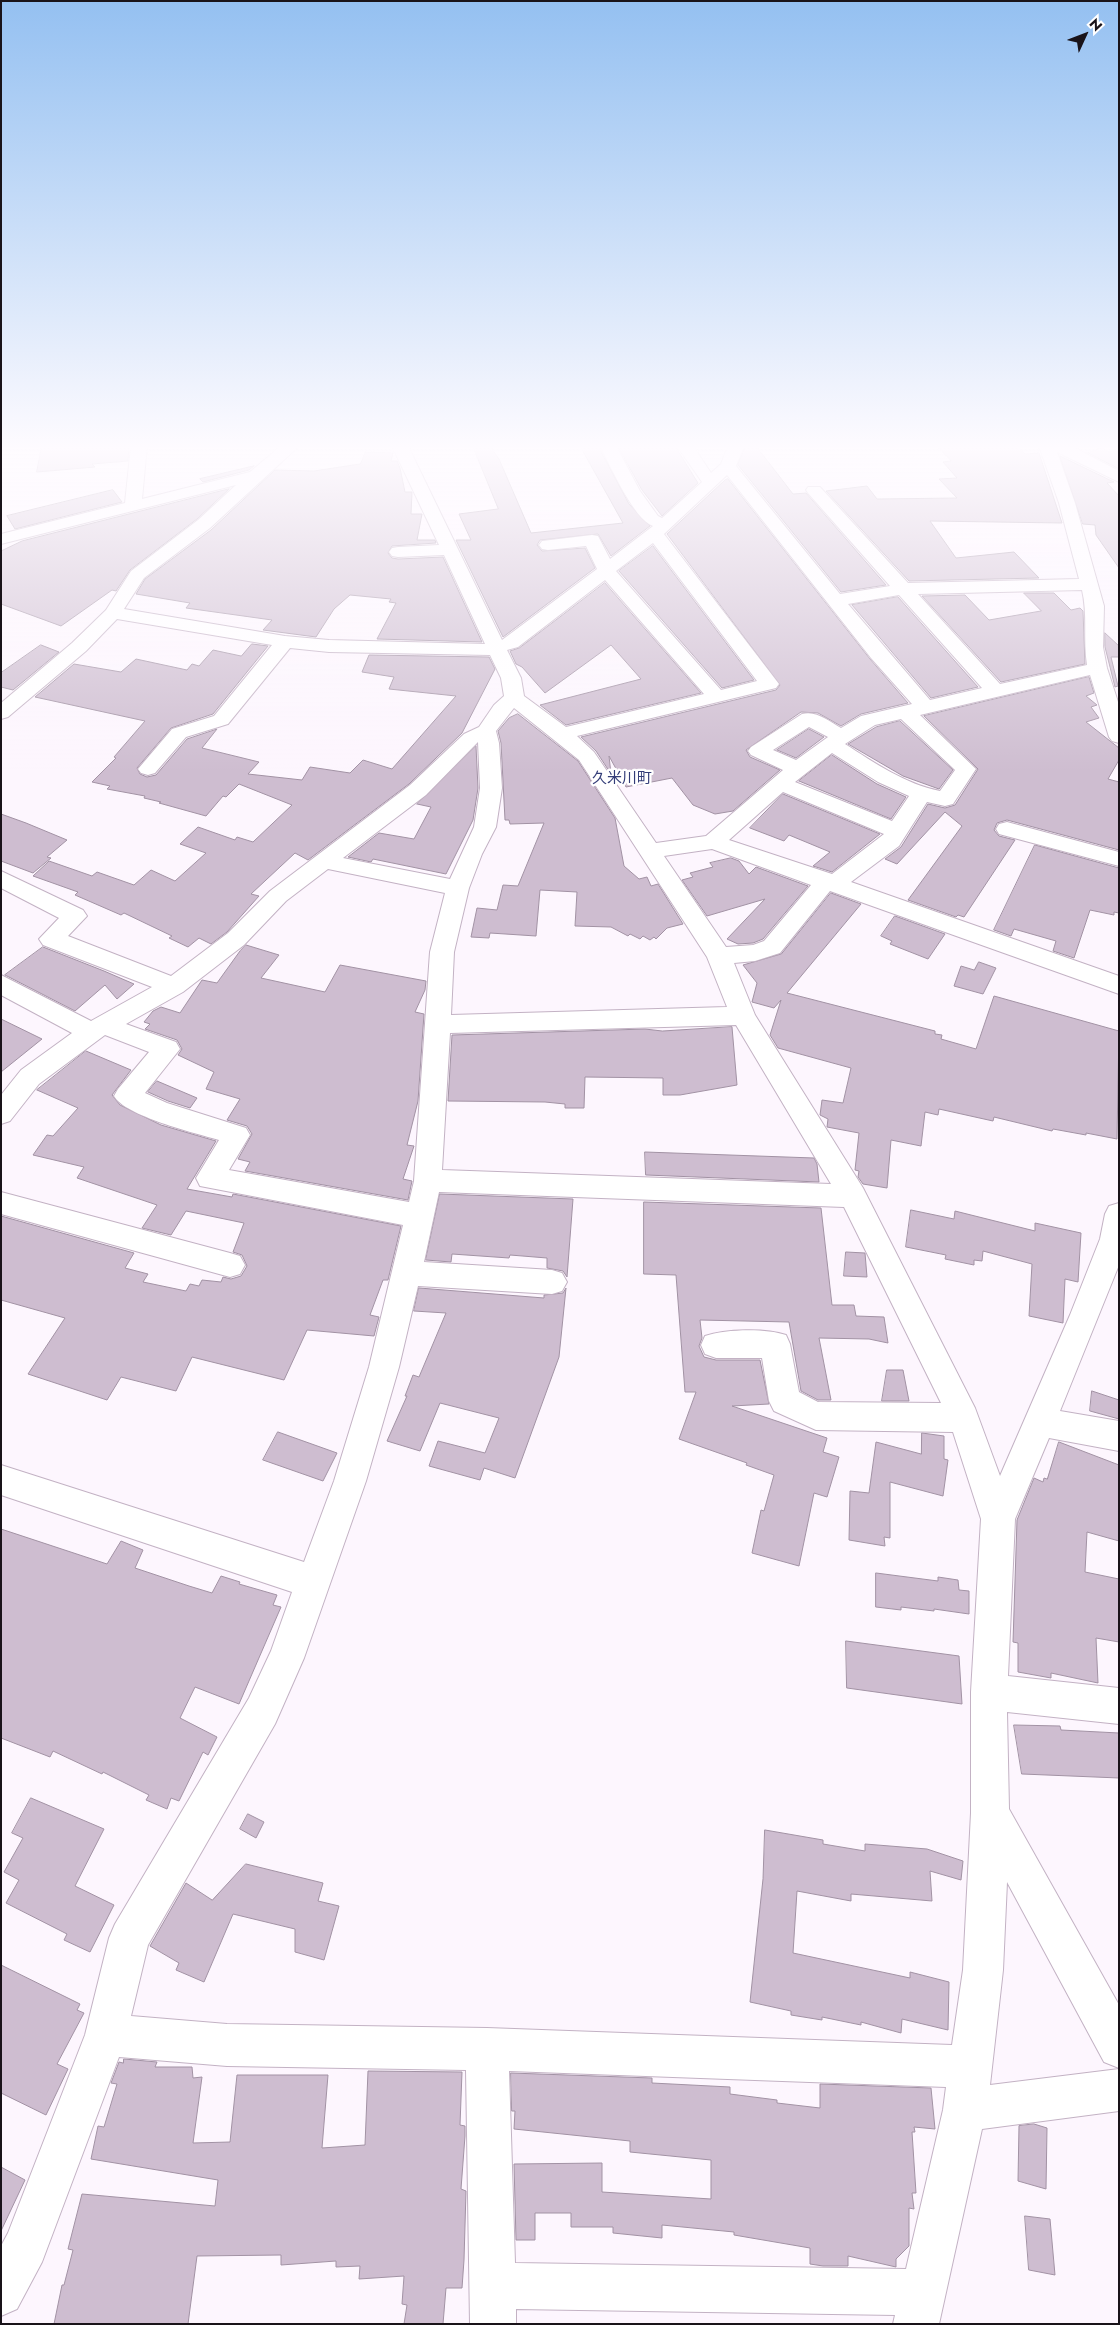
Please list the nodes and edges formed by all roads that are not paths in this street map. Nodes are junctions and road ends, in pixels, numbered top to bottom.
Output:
1 (164, 554) edge
2 (450, 554) edge
3 (599, 554) edge
4 (626, 554) edge
5 (678, 554) edge
6 (801, 554) edge
7 (872, 554) edge
8 (1082, 554) edge
9 (606, 570) junction
10 (1090, 584) junction
11 (903, 589) junction
12 (838, 600) junction
13 (113, 613) junction
14 (285, 642) junction
15 (496, 648) junction
16 (1097, 668) junction
17 (995, 691) junction
18 (514, 698) junction
19 (717, 698) junction
20 (915, 710) junction
21 (1, 713) edge
22 (486, 731) junction
23 (562, 734) junction
24 (1119, 737) edge
25 (836, 740) junction
26 (148, 769) dead end
27 (798, 769) junction
28 (780, 783) junction
29 (920, 795) junction
30 (1007, 830) dead end
31 (896, 831) junction
32 (714, 842) junction
33 (649, 851) junction
34 (1119, 859) edge
35 (323, 861) junction
36 (831, 882) junction
37 (11, 883) edge
38 (458, 888) junction
39 (1, 902) edge
40 (719, 956) junction
41 (1, 984) edge
42 (1119, 985) edge
43 (174, 986) junction
44 (743, 1016) junction
45 (438, 1024) junction
46 (98, 1029) junction
47 (30, 1077) junction
48 (1, 1094) edge
49 (1, 1114) edge
50 (428, 1181) junction
51 (853, 1196) junction
52 (1, 1204) edge
53 (1119, 1214) edge
54 (420, 1216) junction
55 (230, 1265) dead end
56 (408, 1273) junction
57 (552, 1282) dead end
58 (716, 1345) dead end
59 (964, 1418) junction
60 (1039, 1422) junction
61 (1119, 1436) edge
62 (1, 1480) edge
63 (998, 1519) junction
64 (313, 1582) junction
65 (989, 1692) junction
66 (1119, 1706) edge
67 (990, 1813) junction
68 (106, 2035) junction
69 (1119, 2047) edge
70 (487, 2049) junction
71 (971, 2067) junction
72 (1119, 2090) edge
73 (965, 2110) junction
74 (1, 2293) edge
75 (493, 2305) edge
76 (920, 2308) edge

1 - 13 street
2 - 15 street
3 - 9 street
4 - 9 street
5 - 19 street
6 - 12 street
7 - 11 street
8 - 10 street
9 - 15 street
9 - 19 street
10 - 11 street
10 - 16 street
11 - 12 street
11 - 17 street
12 - 20 street
13 - 14 street
13 - 21 street
14 - 15 street
14 - 26 street
15 - 18 street
16 - 17 street
16 - 24 street
17 - 20 street
18 - 22 street
18 - 23 street
19 - 23 street
20 - 25 street
20 - 29 street
22 - 35 street
22 - 38 street
23 - 33 street
25 - 27 street
25 - 27 street
25 - 29 street
27 - 28 street
28 - 31 street
28 - 32 street
29 - 31 street
30 - 34 street
31 - 36 street
32 - 33 street
32 - 36 street
33 - 40 street
35 - 38 street
35 - 43 street
36 - 40 street
36 - 42 street
37 - 39 street
37 - 43 street
38 - 45 street
40 - 44 street
41 - 46 street
43 - 46 street
44 - 45 street
44 - 51 street
45 - 50 street
46 - 47 street
46 - 54 street
47 - 48 street
47 - 49 street
50 - 51 street
50 - 54 street
51 - 59 street
52 - 55 street
53 - 60 street
54 - 56 street
56 - 57 street
56 - 64 street
58 - 59 street
59 - 63 street
60 - 61 street
60 - 63 street
62 - 64 street
63 - 65 street
64 - 68 street
65 - 66 street
65 - 67 street
67 - 69 street
67 - 71 street
68 - 70 street
68 - 74 street
70 - 71 street
70 - 75 street
71 - 73 street
72 - 73 street
73 - 76 street
75 - 76 street

